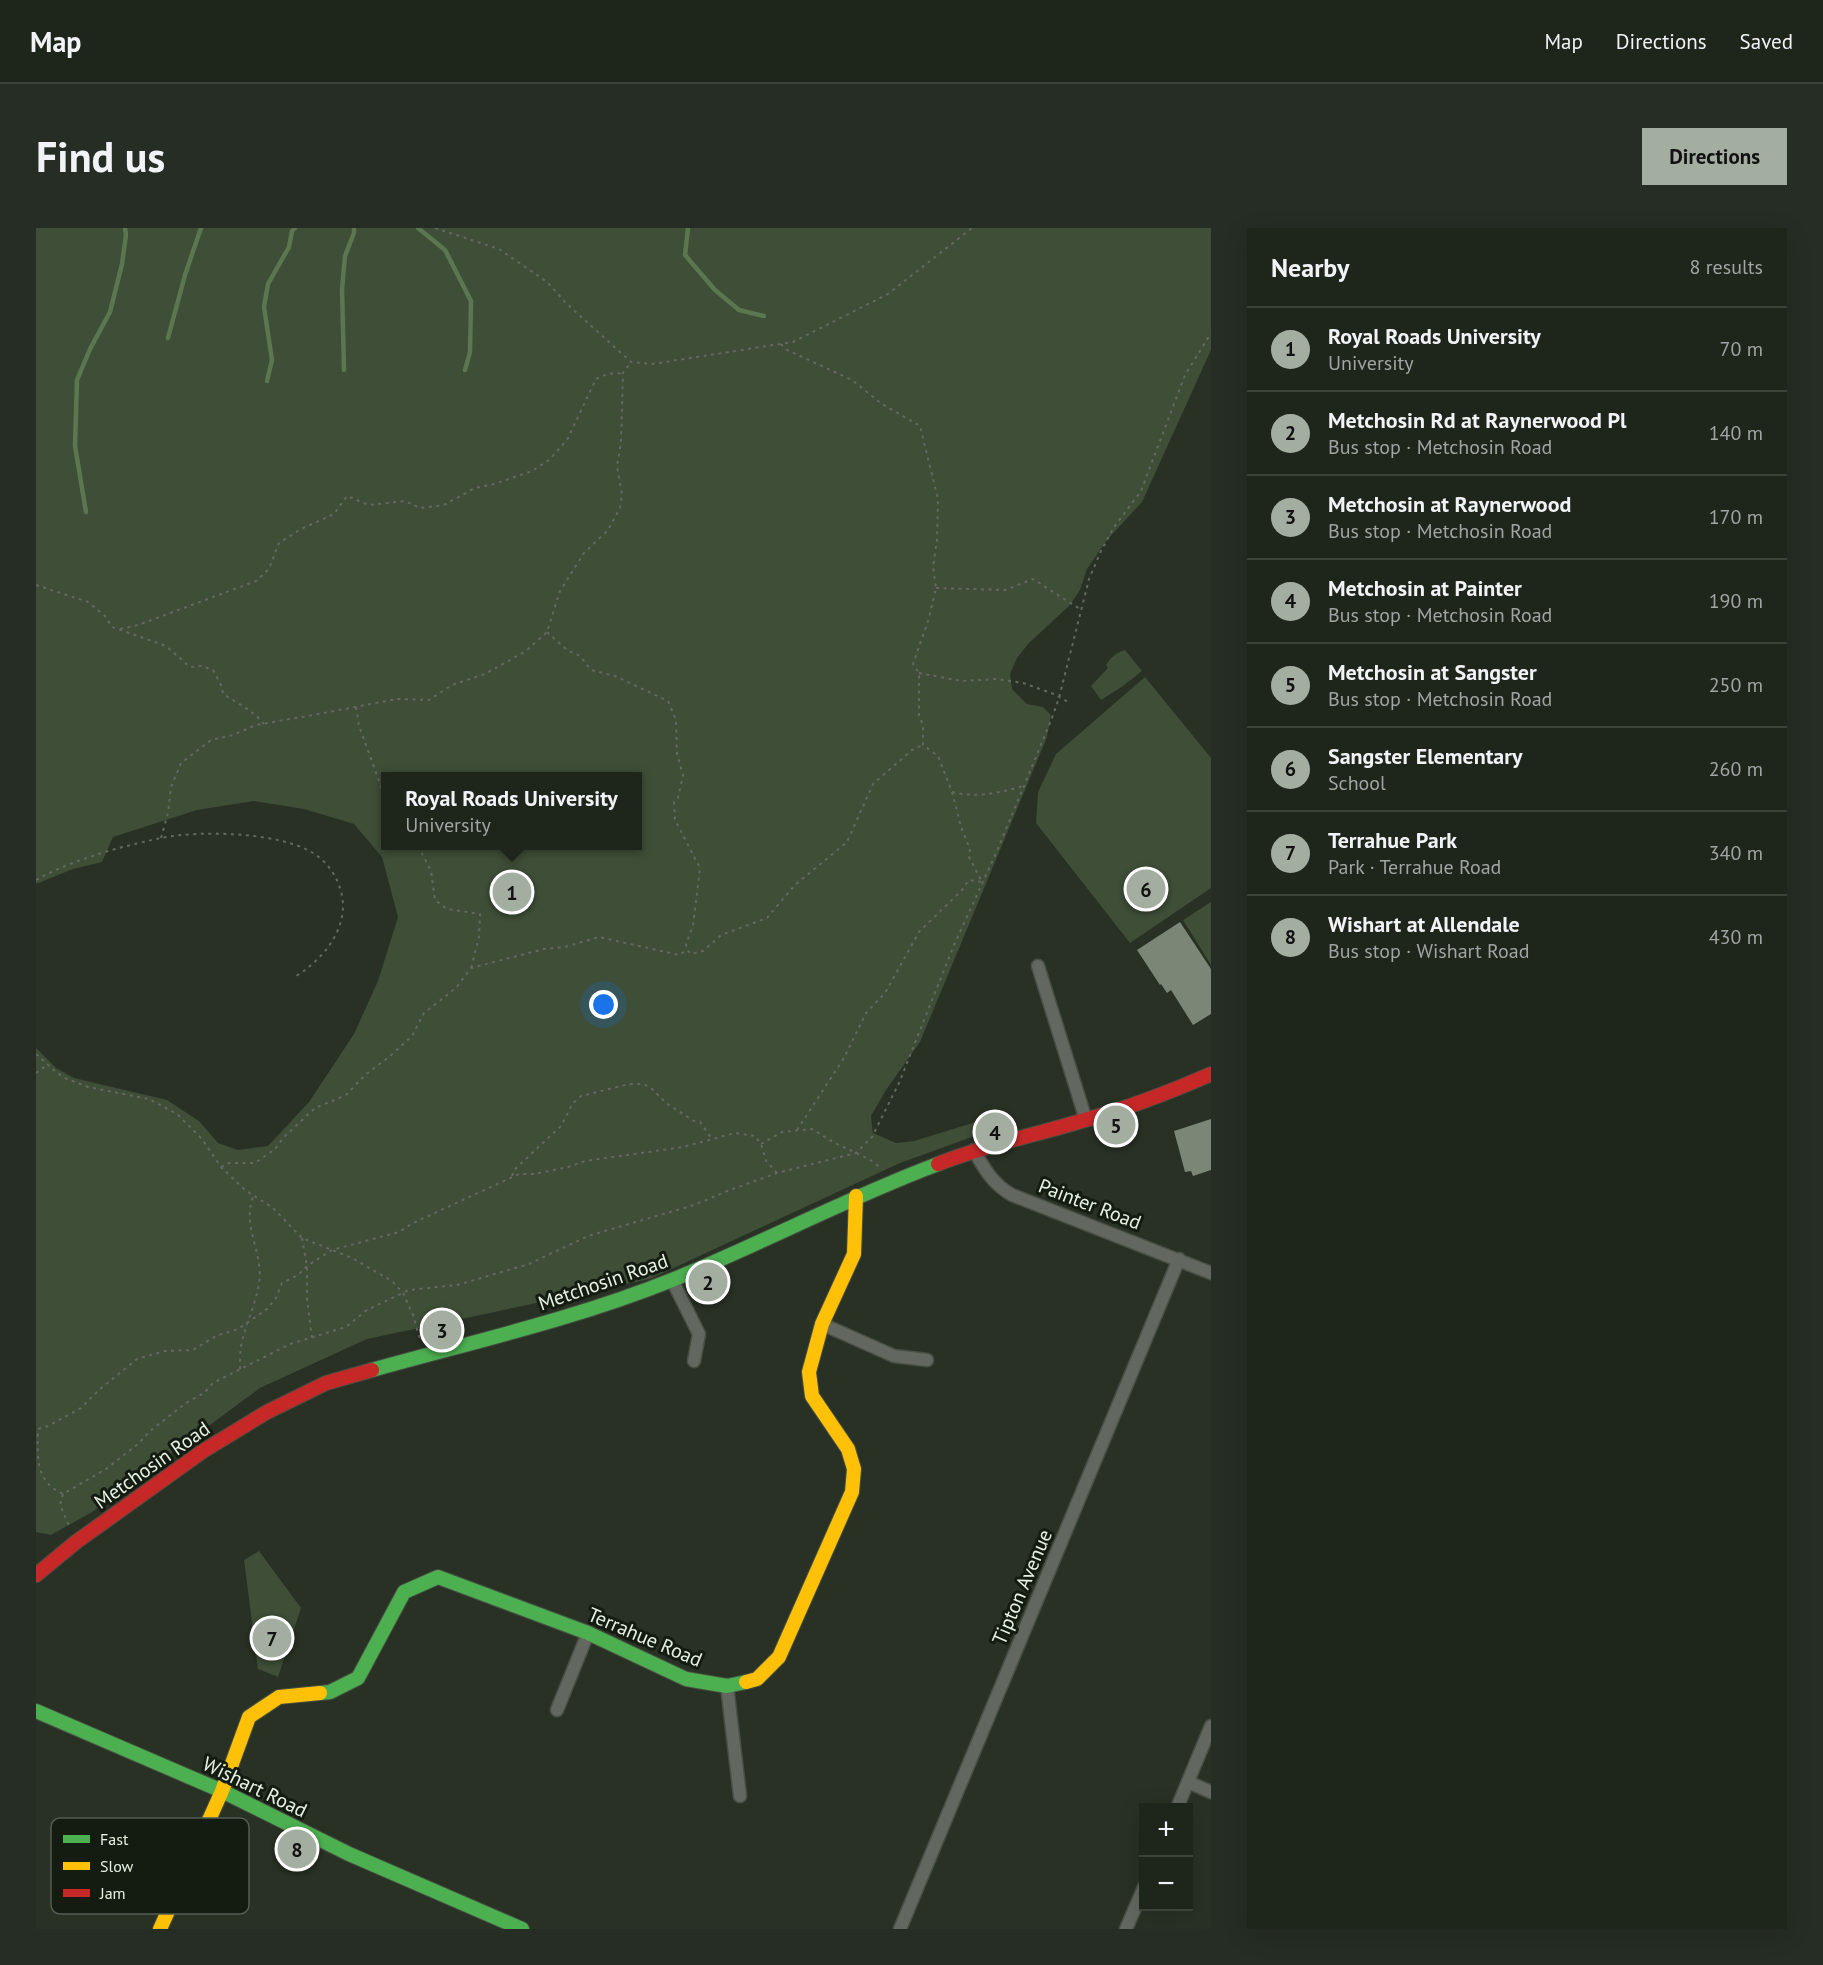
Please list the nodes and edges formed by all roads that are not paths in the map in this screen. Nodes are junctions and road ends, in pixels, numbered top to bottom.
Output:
1 (1038, 966) dead end
2 (1211, 1074) edge
3 (1086, 1120) junction
4 (974, 1150) junction
5 (856, 1196) junction
6 (1179, 1259) junction
7 (1211, 1273) edge
8 (672, 1280) junction
9 (822, 1324) junction
10 (927, 1360) dead end
11 (694, 1361) dead end
12 (36, 1575) edge
13 (588, 1633) junction
14 (727, 1686) junction
15 (557, 1710) dead end
16 (36, 1711) edge
17 (1211, 1726) edge
18 (1188, 1782) junction
19 (222, 1791) junction
20 (1211, 1792) edge
21 (741, 1796) dead end
22 (1179, 1803) edge
23 (210, 1818) edge
24 (1139, 1897) edge
25 (167, 1914) edge
26 (160, 1929) edge
27 (522, 1929) edge
28 (900, 1929) edge
29 (1126, 1929) edge

1 - 3 street
2 - 3 street, Metchosin Road
3 - 4 street, Metchosin Road
4 - 5 street, Metchosin Road
4 - 6 street, Painter Road
5 - 8 street, Metchosin Road
5 - 9 street, Terrahue Road
6 - 7 street, Painter Road
6 - 28 street, Tipton Avenue
8 - 11 street
8 - 12 street, Metchosin Road
9 - 10 street
9 - 14 street, Terrahue Road
13 - 14 street, Terrahue Road
13 - 15 street
13 - 19 street, Terrahue Road
14 - 21 street
16 - 19 street, Wishart Road
17 - 18 street
18 - 20 street
18 - 22 street
19 - 23 street, Terrahue Road
19 - 27 street, Wishart Road
24 - 29 street
25 - 26 street, Terrahue Road

